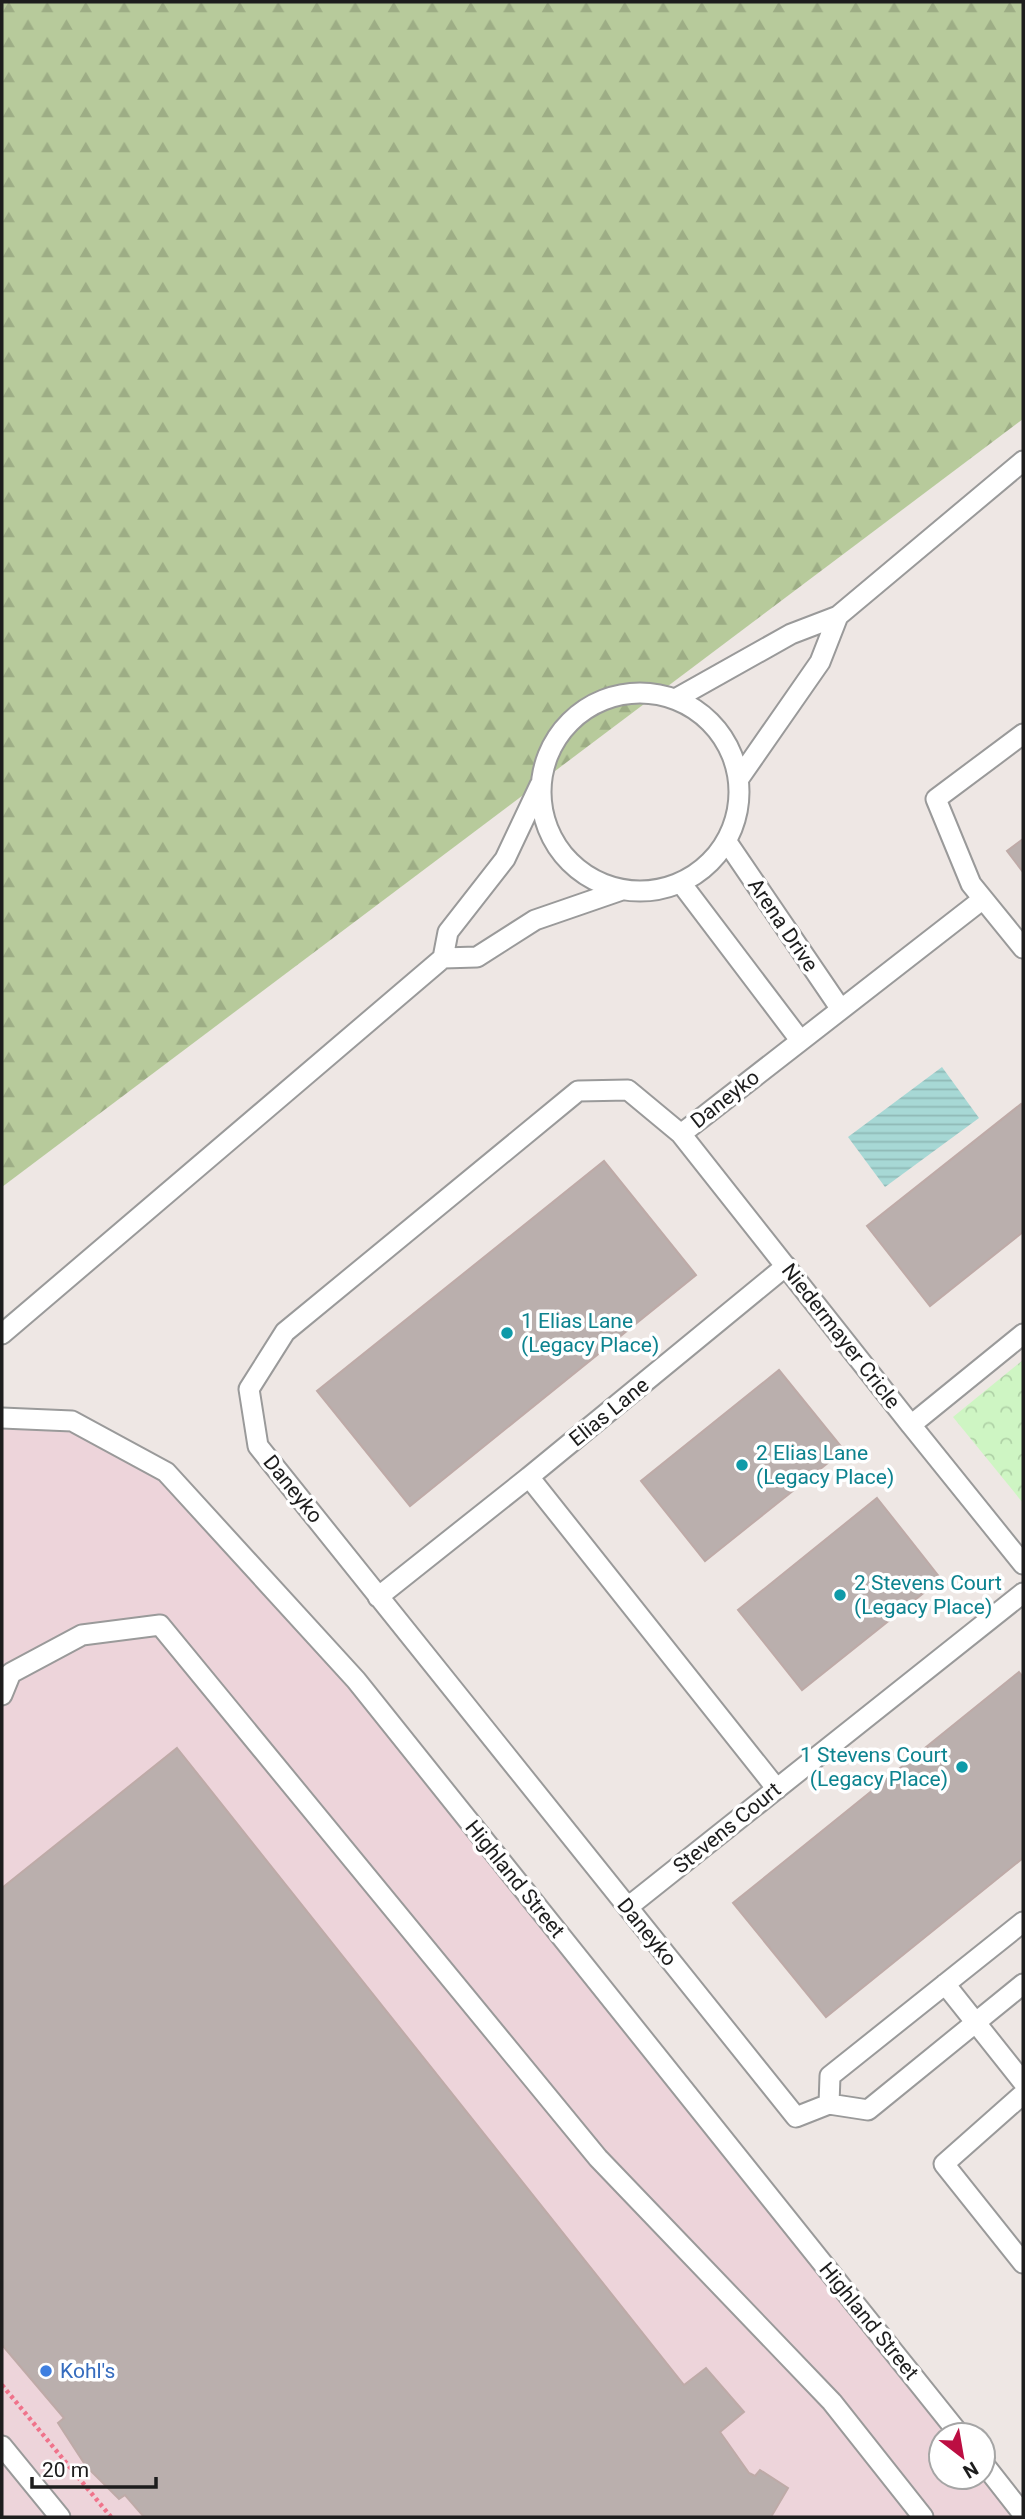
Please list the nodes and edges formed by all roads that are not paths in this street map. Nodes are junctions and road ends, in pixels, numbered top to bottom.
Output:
1 (1023, 461) edge
2 (838, 616) junction
3 (677, 698) junction
4 (1023, 734) edge
5 (740, 777) junction
6 (540, 784) junction
7 (727, 842) junction
8 (681, 883) junction
9 (622, 890) junction
10 (983, 899) junction
11 (1023, 948) edge
12 (443, 958) junction
13 (840, 1008) junction
14 (800, 1040) junction
15 (681, 1134) junction
16 (786, 1266) junction
17 (2, 1334) edge
18 (1023, 1334) edge
19 (2, 1418) edge
20 (911, 1425) junction
21 (529, 1477) junction
22 (1023, 1564) edge
23 (1023, 1592) edge
24 (379, 1597) junction
25 (2, 1695) edge
26 (777, 1789) junction
27 (628, 1907) junction
28 (1023, 1922) edge
29 (945, 1984) junction
30 (1023, 1984) edge
31 (976, 2022) junction
32 (1023, 2081) edge
33 (1023, 2094) edge
34 (829, 2104) junction
35 (1023, 2263) edge
36 (949, 2421) edge
37 (2, 2446) edge
38 (997, 2481) edge
39 (1023, 2514) edge
40 (60, 2517) edge
41 (923, 2517) edge

1 - 2 lane
2 - 3 lane
2 - 5 lane
3 - 5 lane
3 - 6 lane
4 - 10 lane
5 - 7 lane
6 - 9 lane
6 - 12 lane
7 - 8 lane
7 - 13 lane, Arena Drive
8 - 9 lane
8 - 14 lane
9 - 12 lane
10 - 11 lane
10 - 13 lane, Daneyko
12 - 17 lane
13 - 14 lane, Daneyko
14 - 15 lane, Daneyko
15 - 16 lane, Niedermayer Cricle
15 - 24 lane, Daneyko
16 - 20 lane, Niedermayer Cricle
16 - 21 lane, Elias Lane
18 - 20 lane, Niedermayer Cricle
19 - 36 lane, Highland Street
20 - 22 lane
21 - 24 lane, Elias Lane
21 - 26 lane
23 - 26 lane, Stevens Court
24 - 27 lane, Daneyko
25 - 41 lane
26 - 27 lane, Stevens Court
27 - 34 lane, Daneyko
28 - 29 lane
29 - 31 lane
29 - 34 lane
30 - 31 lane
31 - 32 lane
31 - 34 lane
33 - 35 lane
37 - 40 lane
38 - 39 lane

